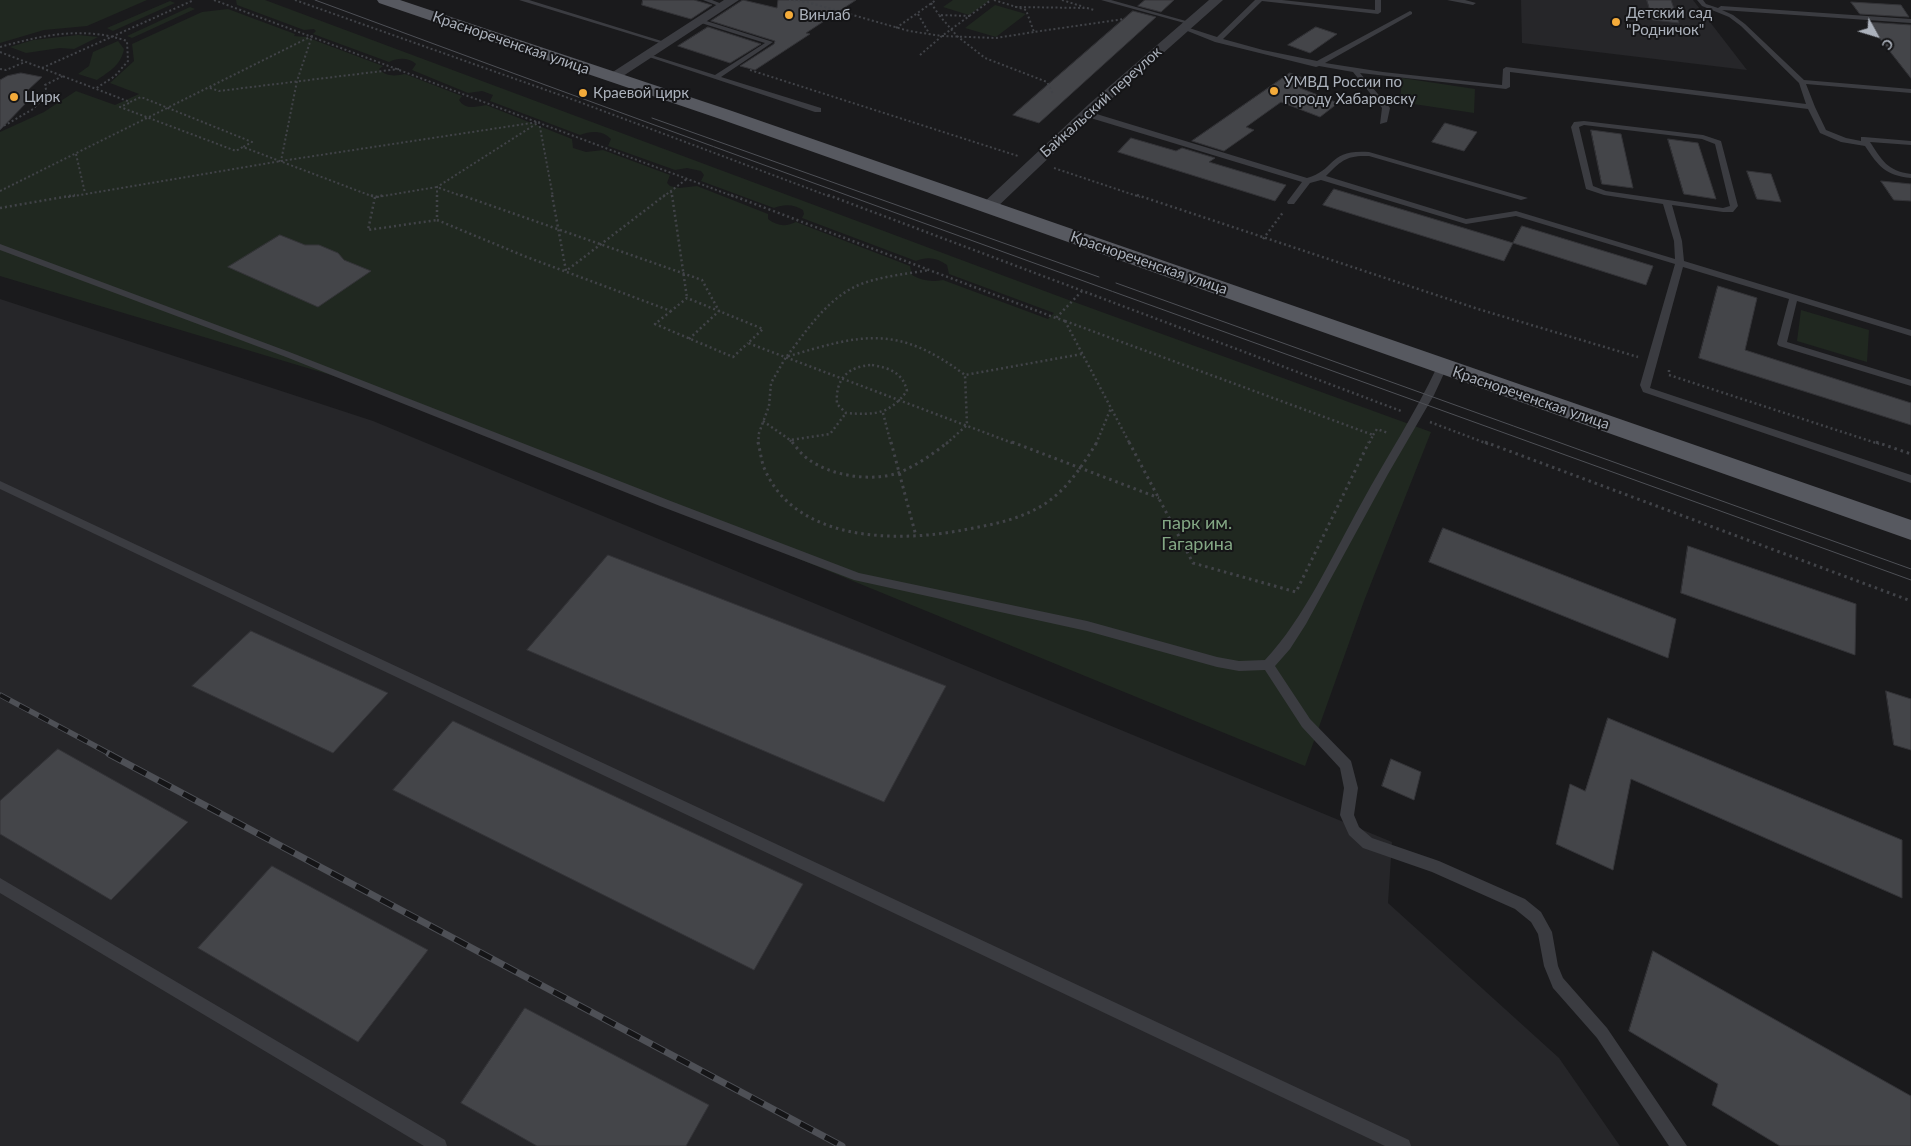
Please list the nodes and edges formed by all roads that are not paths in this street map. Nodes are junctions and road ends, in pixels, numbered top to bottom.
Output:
1 (385, 0) edge
2 (522, 0) edge
3 (706, 0) edge
4 (1104, 0) edge
5 (1217, 0) edge
6 (1259, 0) edge
7 (1264, 0) edge
8 (1378, 0) edge
9 (1450, 0) edge
10 (1700, 0) edge
11 (1292, 2) edge
12 (728, 3) edge
13 (1473, 3) dead end
14 (1710, 7) junction
15 (1410, 13) dead end
16 (700, 21) junction
17 (1911, 21) edge
18 (1187, 26) junction
19 (1216, 41) junction
20 (665, 43) junction
21 (646, 55) junction
22 (1316, 65) junction
23 (1356, 72) junction
24 (612, 77) junction
25 (716, 77) junction
26 (1802, 82) junction
27 (1911, 91) edge
28 (1811, 107) junction
29 (818, 110) dead end
30 (1087, 114) junction
31 (1383, 122) dead end
32 (1911, 143) edge
33 (1868, 144) junction
34 (1911, 176) edge
35 (1321, 177) junction
36 (1307, 181) junction
37 (1524, 198) dead end
38 (1291, 202) road end
39 (1668, 202) junction
40 (988, 207) junction
41 (0, 247) edge
42 (1680, 262) junction
43 (1794, 297) junction
44 (1911, 333) edge
45 (1442, 367) junction
46 (1911, 383) edge
47 (1911, 479) edge
48 (3, 489) edge
49 (1911, 530) edge
50 (1268, 664) junction
51 (0, 885) edge
52 (439, 1146) edge
53 (1402, 1146) edge
54 (1679, 1146) edge

1 - 24 main road, Краснореченская улица
2 - 20 lane
3 - 12 lane
4 - 18 lane
5 - 18 street, Байкальский переулок
6 - 19 lane
7 - 11 lane
8 - 11 lane
9 - 13 lane
10 - 14 lane
12 - 16 street
14 - 17 lane
14 - 26 lane
15 - 22 lane
16 - 20 street
16 - 25 lane
18 - 19 lane
18 - 30 street, Байкальский переулок
19 - 22 lane
20 - 21 street
21 - 24 street
21 - 25 lane
22 - 23 lane
23 - 28 lane
23 - 31 lane
24 - 40 main road, Краснореченская улица
25 - 29 lane
26 - 27 lane
26 - 28 lane
28 - 33 lane
30 - 36 lane
30 - 40 street, Байкальский переулок
32 - 33 lane
33 - 34 lane
35 - 36 lane
35 - 37 lane
35 - 42 lane
36 - 38 lane
39 - 39 lane
39 - 42 lane
40 - 45 main road, Краснореченская улица
41 - 50 lane
42 - 43 lane
42 - 47 lane
43 - 44 lane
43 - 46 lane
45 - 49 main road, Краснореченская улица
45 - 50 lane
48 - 53 lane
50 - 54 lane
51 - 52 lane

